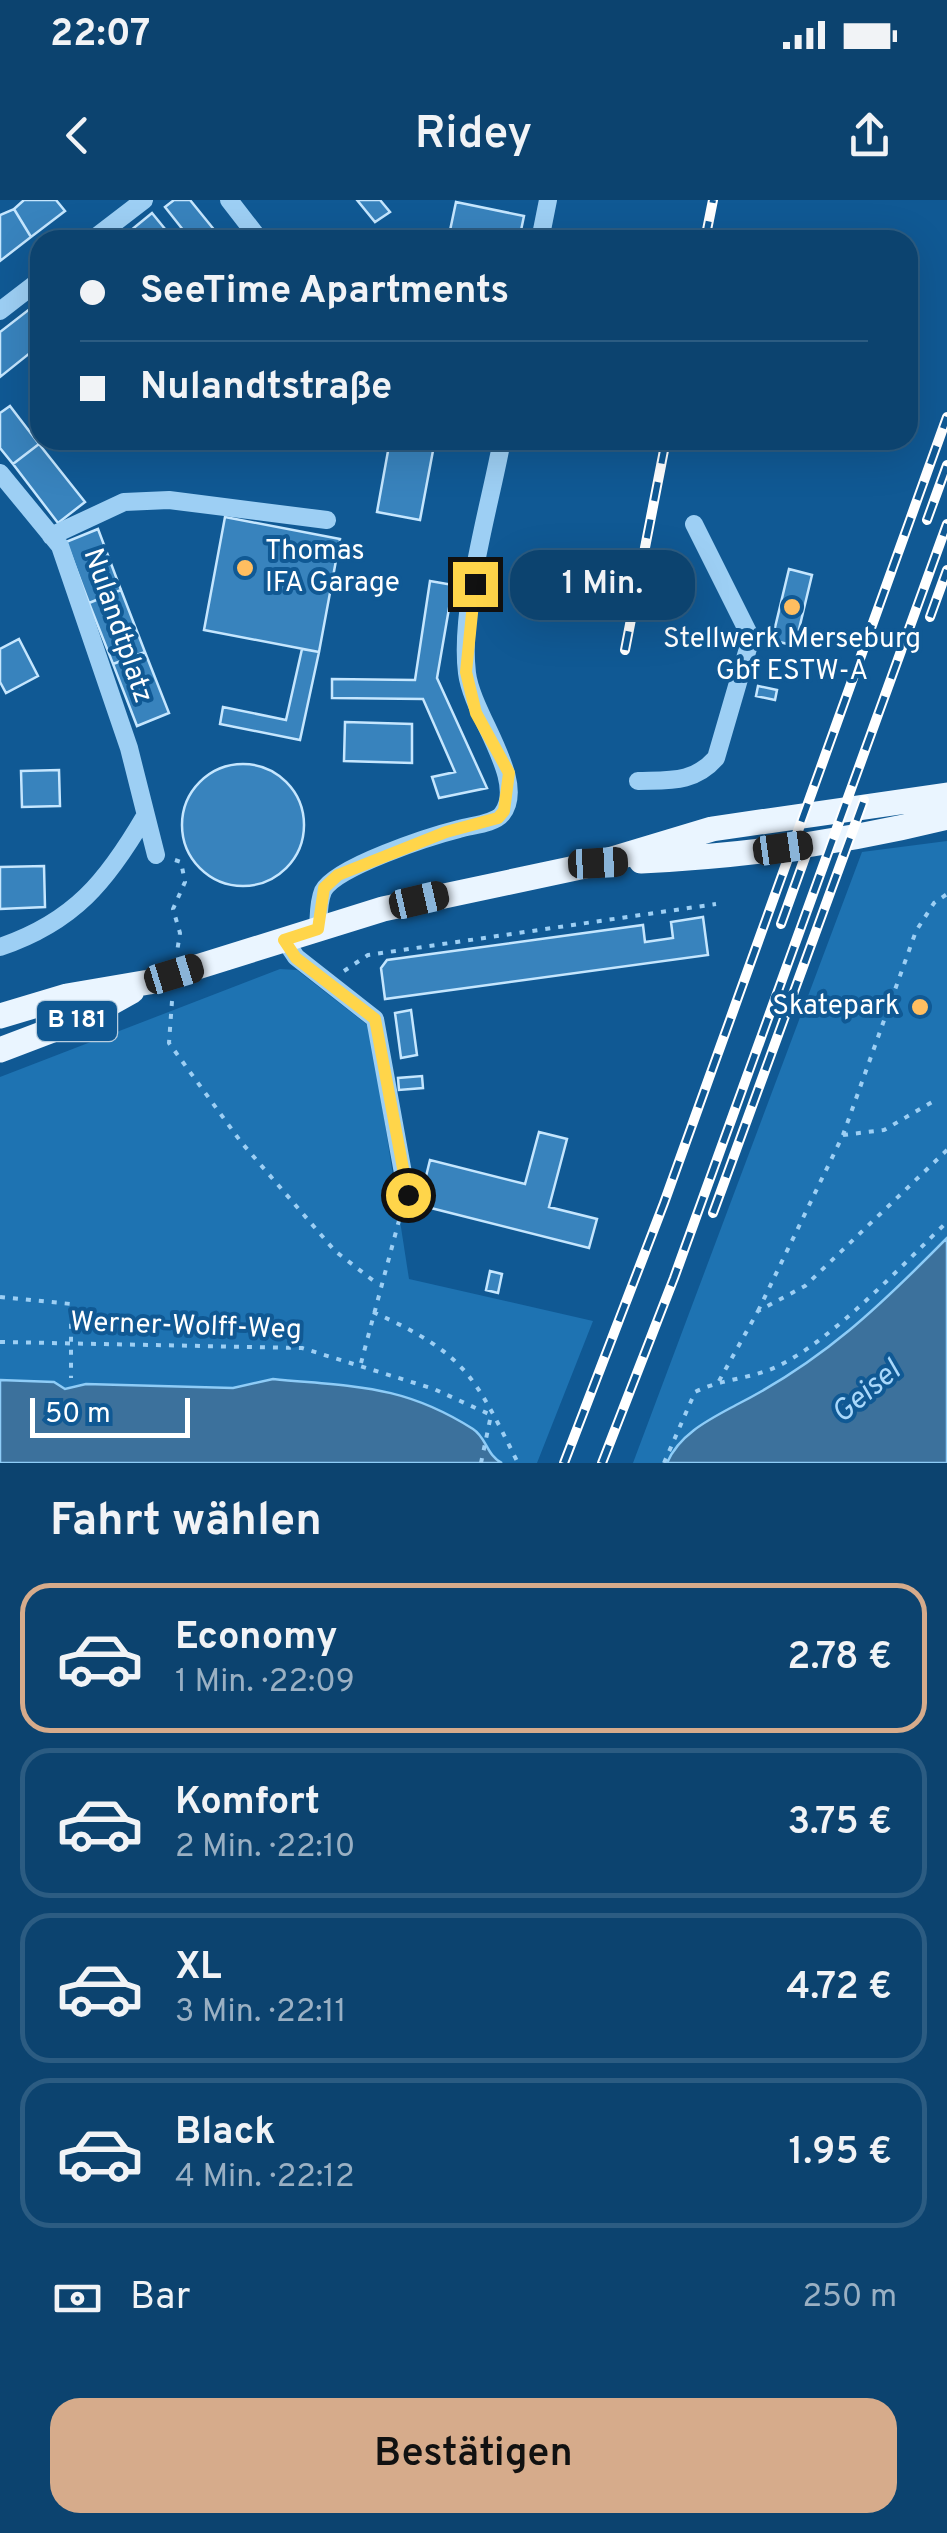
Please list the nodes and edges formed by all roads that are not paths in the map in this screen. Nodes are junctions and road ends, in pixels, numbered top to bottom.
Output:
1 (144, 200) edge
2 (228, 200) edge
3 (548, 200) edge
4 (105, 230) edge
5 (252, 230) edge
6 (542, 230) edge
7 (30, 288) edge
8 (0, 311) edge
9 (500, 450) edge
10 (0, 473) edge
11 (327, 520) dead end
12 (694, 524) dead end
13 (51, 536) junction
14 (638, 781) dead end
15 (947, 795) edge
16 (145, 816) junction
17 (947, 817) edge
18 (156, 855) road end
19 (598, 863) junction
20 (318, 929) junction
21 (284, 940) junction
22 (0, 947) edge
23 (162, 978) junction
24 (0, 1016) edge
25 (0, 1050) edge
26 (408, 1195) road end

1 - 4 street
2 - 5 street
3 - 6 street
7 - 8 street
9 - 20 street
10 - 13 street, Nulandtplatz
11 - 13 street
12 - 14 street
13 - 16 street, Nulandtplatz
15 - 19 main road, B 181
16 - 18 street, Nulandtplatz
16 - 22 street
17 - 19 main road, B 181
19 - 20 main road, B 181
20 - 21 main road, B 181
21 - 23 main road, B 181
21 - 26 street
23 - 24 main road, B 181
23 - 25 main road, B 181

